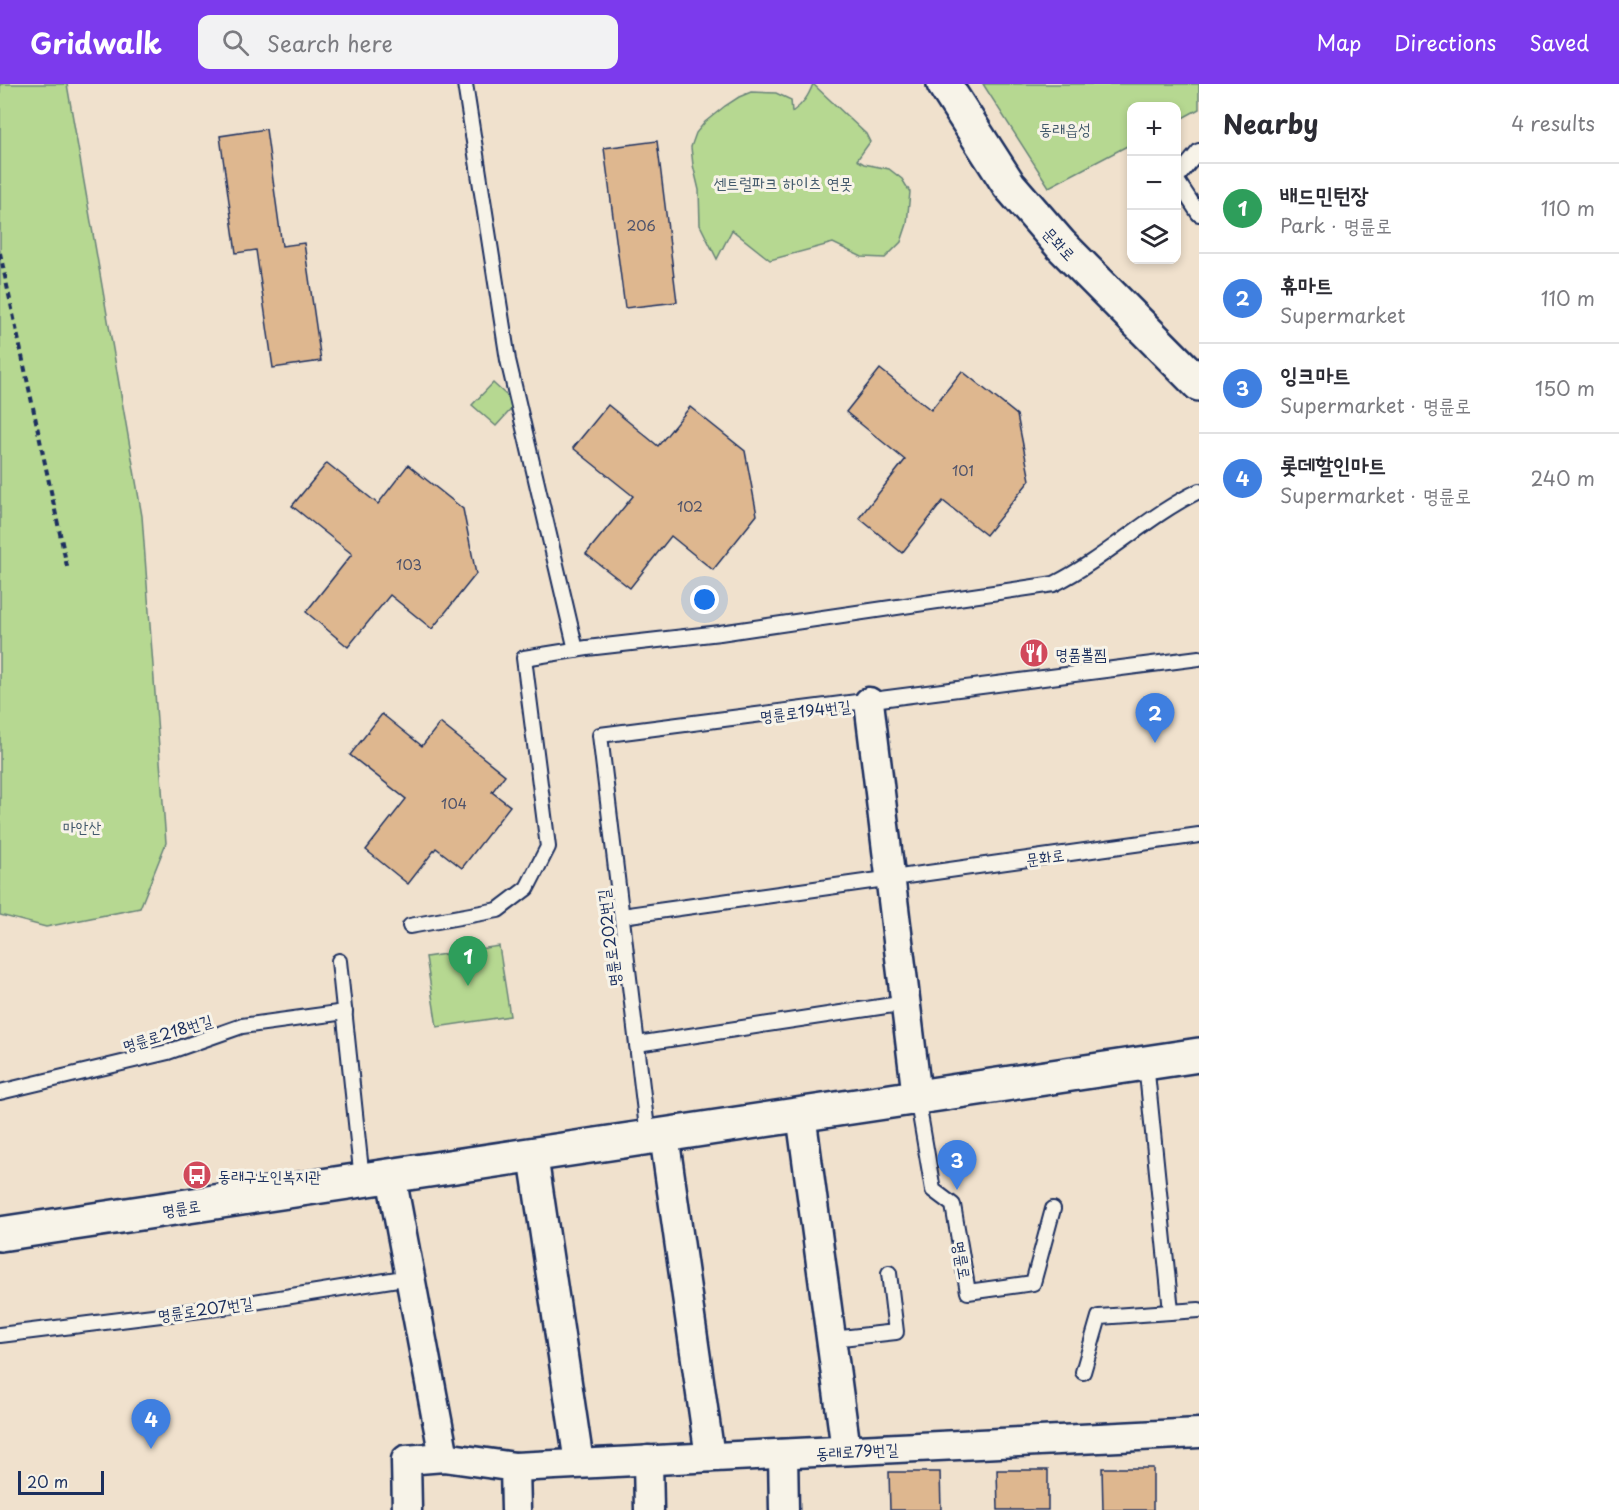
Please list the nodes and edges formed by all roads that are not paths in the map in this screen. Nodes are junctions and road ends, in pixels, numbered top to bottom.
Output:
1 (465, 84) edge
2 (944, 84) edge
3 (1199, 151) edge
4 (1181, 173) edge
5 (1181, 187) edge
6 (1199, 214) edge
7 (1199, 384) edge
8 (1199, 491) edge
9 (576, 650) junction
10 (1199, 658) edge
11 (869, 702) junction
12 (600, 735) joint
13 (1199, 835) edge
14 (890, 878) junction
15 (622, 916) junction
16 (410, 926) dead end
17 (339, 961) dead end
18 (906, 1003) junction
19 (345, 1012) junction
20 (637, 1044) junction
21 (1199, 1055) edge
22 (1146, 1063) junction
23 (0, 1092) edge
24 (917, 1097) junction
25 (801, 1114) junction
26 (656, 1136) junction
27 (532, 1155) junction
28 (377, 1178) junction
29 (1053, 1209) dead end
30 (0, 1234) edge
31 (889, 1273) dead end
32 (410, 1277) junction
33 (1199, 1310) edge
34 (1171, 1311) junction
35 (0, 1335) edge
36 (832, 1339) junction
37 (1083, 1372) dead end
38 (1199, 1433) edge
39 (846, 1450) junction
40 (783, 1454) junction
41 (444, 1457) junction
42 (710, 1457) junction
43 (648, 1460) junction
44 (579, 1463) junction
45 (515, 1467) junction
46 (408, 1510) edge
47 (516, 1510) edge
48 (649, 1510) edge
49 (784, 1510) edge

1 - 9 lane
2 - 7 main road, 문화로
3 - 4 lane
5 - 6 lane
8 - 9 lane
9 - 16 lane
10 - 11 lane
11 - 12 lane, 명륜로194번길
11 - 14 street, 명륜로194번길
12 - 15 lane, 명륜로202번길
13 - 14 lane, 문화로
14 - 15 lane
14 - 18 street, 명륜로194번길
15 - 20 lane, 명륜로202번길
17 - 19 lane
18 - 20 lane
18 - 24 street, 명륜로194번길
19 - 23 lane, 명륜로218번길
19 - 28 lane
20 - 26 lane, 명륜로202번길
21 - 22 main road, 명륜로
22 - 24 main road, 명륜로
22 - 34 lane
24 - 25 main road, 명륜로
24 - 29 lane, 명륜로
25 - 26 main road, 명륜로
25 - 36 street
26 - 27 main road, 명륜로
26 - 42 street
27 - 28 main road, 명륜로
27 - 44 street
28 - 30 main road, 명륜로
28 - 32 street
31 - 36 lane
32 - 35 lane, 명륜로207번길
32 - 41 street
33 - 34 lane
34 - 37 lane
36 - 39 street
38 - 39 street, 동래로79번길
39 - 40 street, 동래로79번길
40 - 42 street, 동래로79번길
40 - 49 street
41 - 45 street
41 - 46 street
42 - 43 street, 동래로79번길
43 - 44 street, 동래로79번길
43 - 48 street
44 - 45 street, 동래로79번길
45 - 47 street

